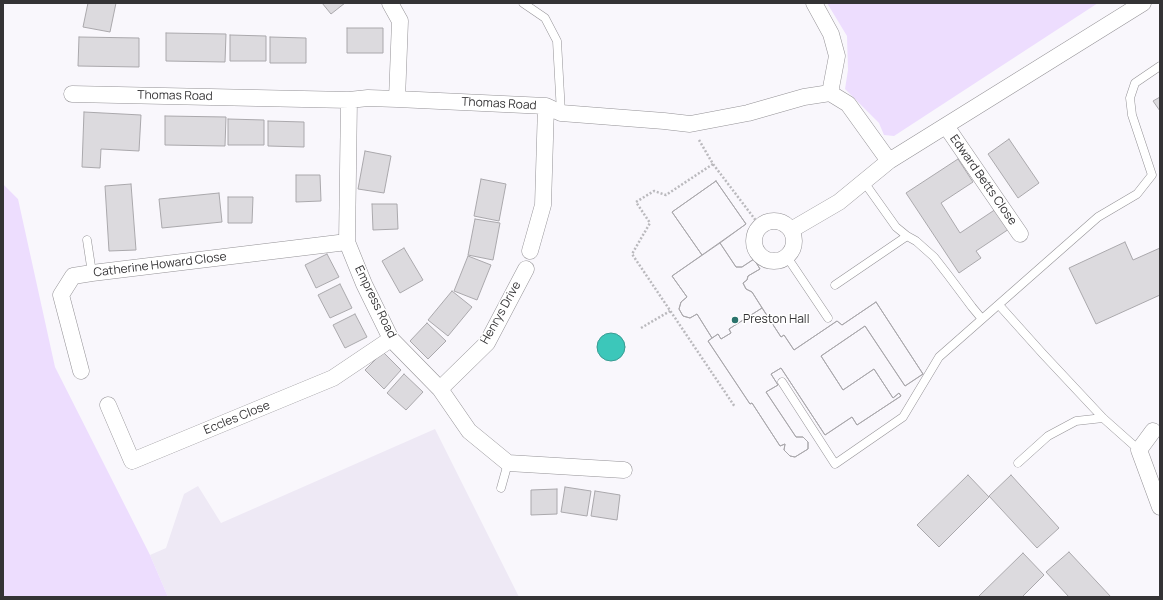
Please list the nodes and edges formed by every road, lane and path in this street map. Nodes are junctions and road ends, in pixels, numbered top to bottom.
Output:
1 (390, 3) edge
2 (523, 3) edge
3 (814, 3) edge
4 (1143, 3) edge
5 (1160, 66) edge
6 (830, 93) junction
7 (72, 94) dead end
8 (397, 99) junction
9 (349, 100) junction
10 (546, 106) junction
11 (561, 113) junction
12 (690, 124) junction
13 (946, 126) junction
14 (889, 161) junction
15 (714, 164) junction
16 (864, 182) junction
17 (760, 226) junction
18 (791, 230) junction
19 (1020, 234) dead end
20 (907, 236) junction
21 (87, 240) dead end
22 (347, 242) junction
23 (530, 251) dead end
24 (787, 257) junction
25 (526, 269) dead end
26 (92, 272) junction
27 (835, 285) dead end
28 (1000, 305) junction
29 (670, 310) junction
30 (828, 318) dead end
31 (982, 319) junction
32 (641, 328) dead end
33 (390, 339) junction
34 (81, 371) dead end
35 (782, 382) dead end
36 (440, 389) junction
37 (108, 405) dead end
38 (735, 407) dead end
39 (1103, 418) junction
40 (1153, 431) dead end
41 (1140, 450) junction
42 (508, 463) junction
43 (1018, 463) dead end
44 (624, 470) dead end
45 (501, 488) dead end
46 (1159, 503) edge

1 - 8 street
2 - 11 lane
3 - 6 street
4 - 13 street
5 - 28 lane
6 - 12 street, Thomas Road
6 - 14 street
7 - 9 street, Thomas Road
8 - 9 street, Thomas Road
8 - 10 street, Thomas Road
9 - 22 street, Empress Road
10 - 11 street, Thomas Road
10 - 23 street
11 - 12 street, Thomas Road
12 - 15 path
13 - 14 street
13 - 19 street, Edward Betts Close
14 - 16 street
15 - 17 path
15 - 29 path
16 - 18 street
16 - 20 lane
17 - 18 street
17 - 24 street
18 - 24 street
20 - 27 lane
20 - 31 lane
21 - 26 lane
22 - 26 street, Catherine Howard Close
22 - 33 street, Empress Road
24 - 30 lane
25 - 36 street, Henrys Drive
26 - 34 street, Catherine Howard Close
28 - 31 lane
28 - 39 lane
29 - 32 path
29 - 38 path
31 - 35 lane
33 - 36 street, Empress Road
33 - 37 street, Eccles Close
36 - 42 street, Empress Road
39 - 41 lane
39 - 43 lane
40 - 41 street
41 - 46 street
42 - 44 street
42 - 45 lane

